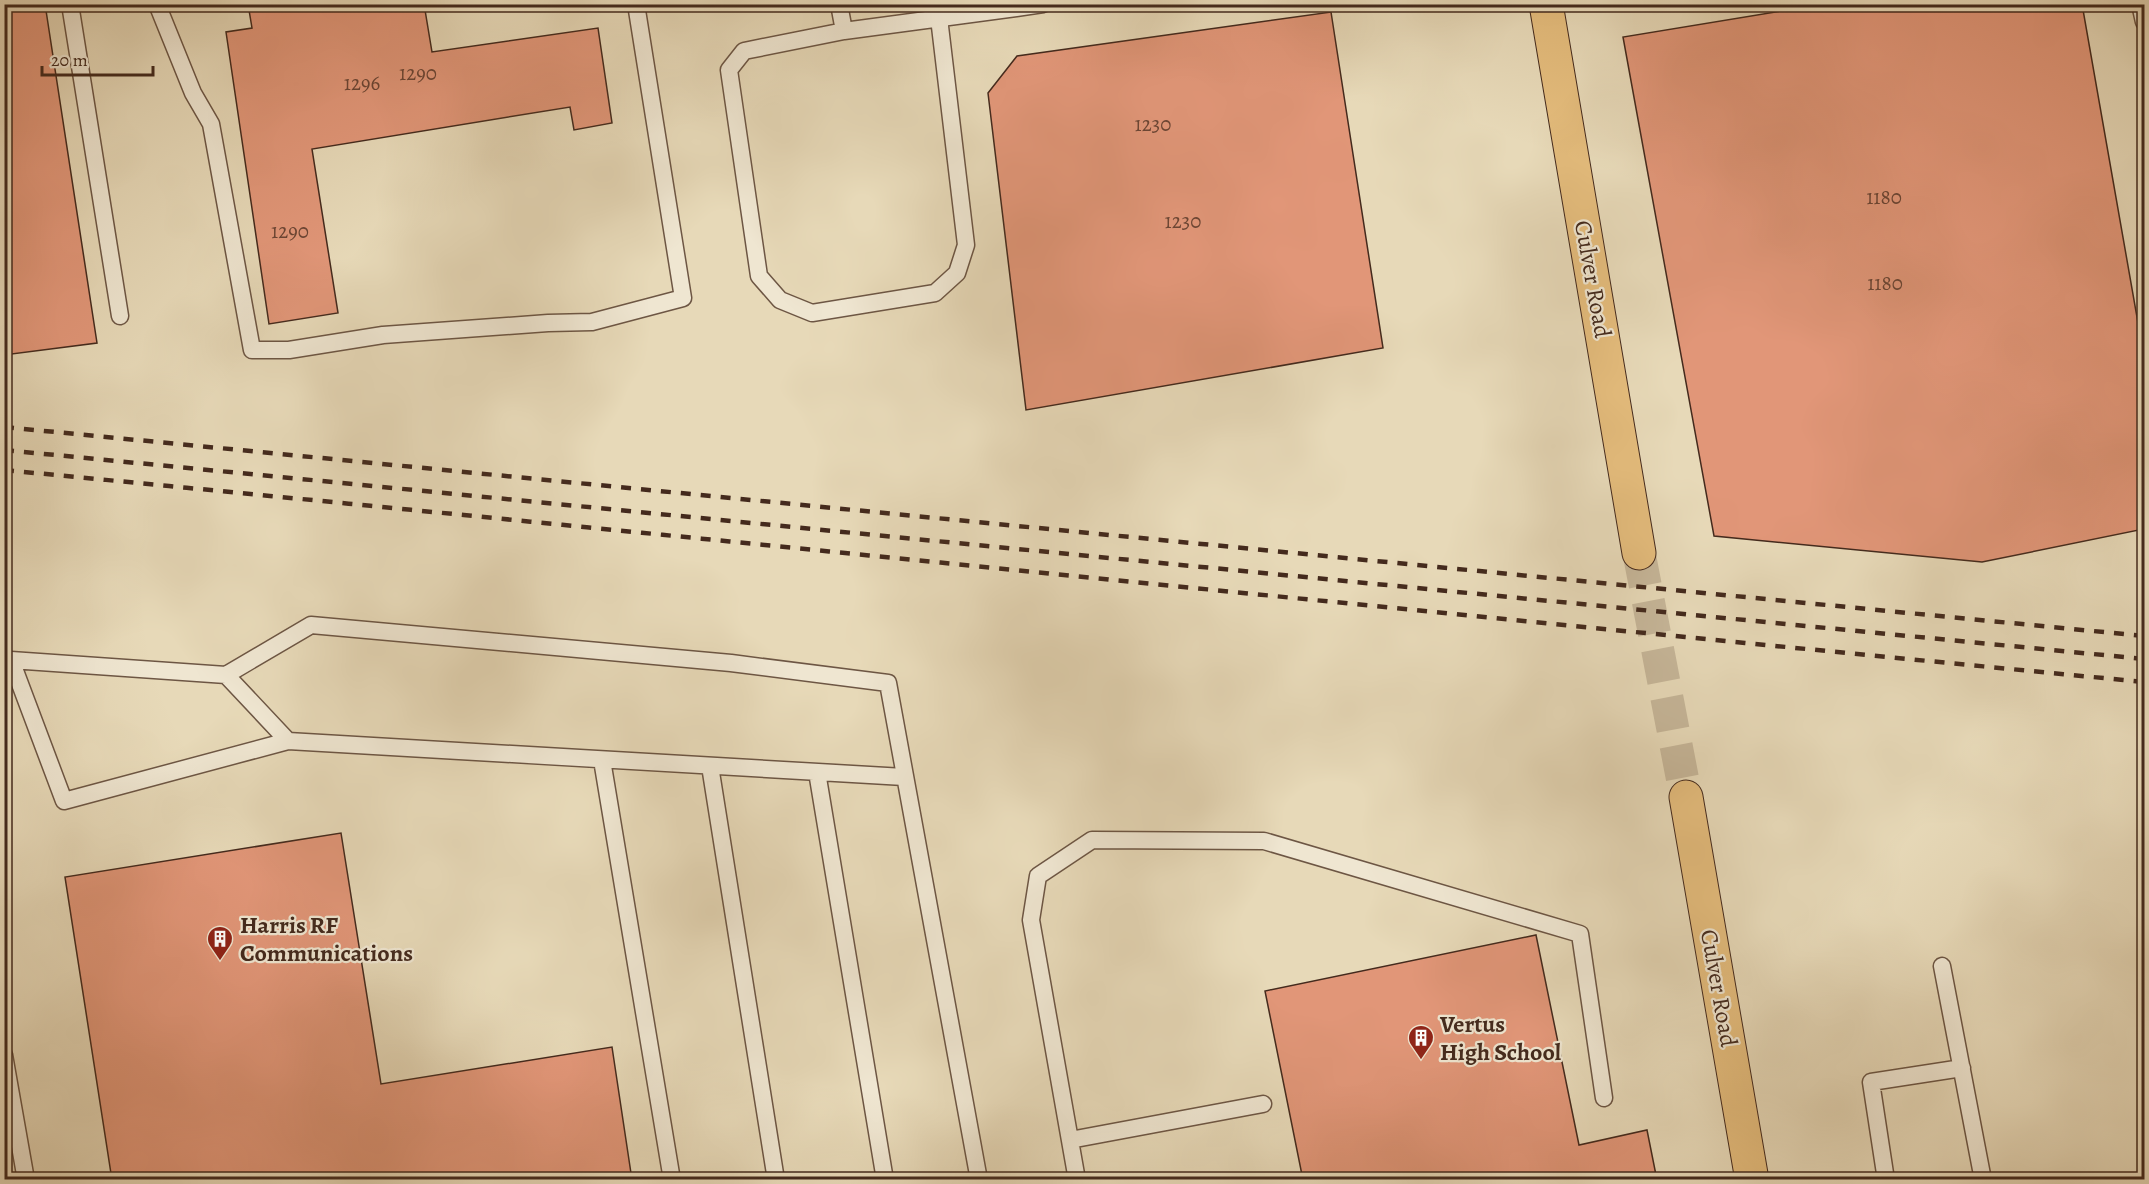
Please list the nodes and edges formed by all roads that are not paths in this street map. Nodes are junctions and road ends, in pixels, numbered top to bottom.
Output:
1 (70, 4) edge
2 (157, 4) edge
3 (636, 4) edge
4 (839, 4) edge
5 (1043, 4) edge
6 (1546, 4) edge
7 (2140, 4) edge
8 (1016, 6) edge
9 (939, 18) junction
10 (2145, 22) edge
11 (844, 31) junction
12 (120, 316) dead end
13 (1639, 552) tunnel mouth
14 (226, 675) junction
15 (288, 741) junction
16 (602, 760) junction
17 (710, 766) junction
18 (817, 772) junction
19 (904, 777) junction
20 (1686, 797) tunnel mouth
21 (1942, 966) dead end
22 (4, 1055) edge
23 (1962, 1068) junction
24 (1604, 1098) dead end
25 (1263, 1104) dead end
26 (1070, 1140) junction
27 (26, 1179) edge
28 (672, 1179) edge
29 (776, 1179) edge
30 (885, 1179) edge
31 (979, 1179) edge
32 (1077, 1179) edge
33 (1752, 1179) edge
34 (1886, 1179) edge
35 (1983, 1179) edge

1 - 12 lane
2 - 3 lane
4 - 11 lane
5 - 8 lane
6 - 13 main road, Culver Road
7 - 10 lane
8 - 9 lane
9 - 11 lane
9 - 11 lane
14 - 15 lane
14 - 15 lane
14 - 19 lane
15 - 16 lane
16 - 17 lane
16 - 28 lane
17 - 18 lane
17 - 29 lane
18 - 19 lane
18 - 30 lane
19 - 31 lane
20 - 33 main road, Culver Road
21 - 23 lane
22 - 27 lane
23 - 34 lane
23 - 35 lane
24 - 26 lane
25 - 26 lane
26 - 32 lane

